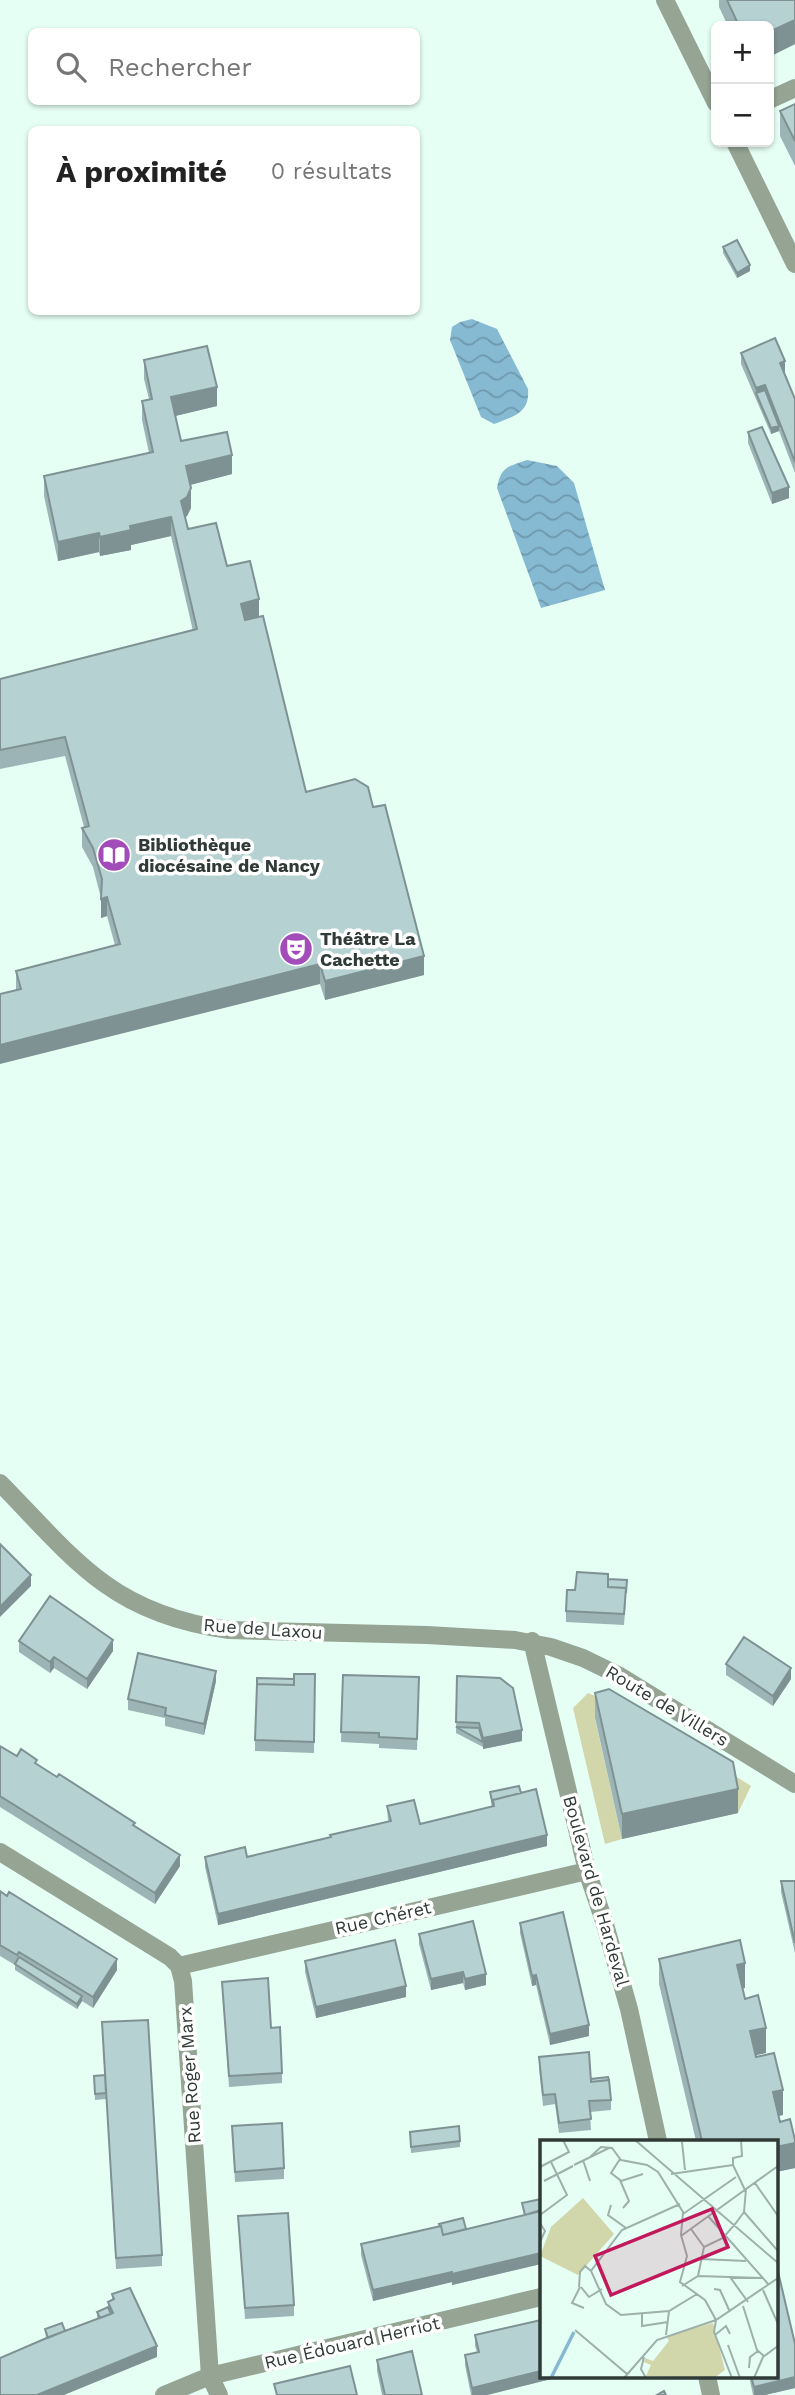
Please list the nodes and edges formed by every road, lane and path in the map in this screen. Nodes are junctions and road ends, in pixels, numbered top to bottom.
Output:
1 (665, 0) edge
2 (795, 88) edge
3 (711, 93) edge
4 (774, 98) edge
5 (737, 147) edge
6 (795, 264) edge
7 (0, 1483) edge
8 (533, 1642) junction
9 (795, 1784) edge
10 (0, 1853) edge
11 (587, 1871) junction
12 (179, 1966) junction
13 (658, 2140) edge
14 (540, 2297) edge
15 (209, 2376) junction
16 (164, 2395) edge
17 (219, 2395) edge

1 - 3 street
2 - 4 street
5 - 6 street
7 - 8 street, Rue de Laxou
8 - 9 street, Route de Villers
8 - 11 street, Boulevard de Hardeval
10 - 12 street
11 - 12 street, Rue Chéret
11 - 13 street, Boulevard de Hardeval
12 - 15 street, Rue Roger Marx
14 - 15 street, Rue Édouard Herriot
15 - 16 street, Rue Édouard Herriot
15 - 17 street, Rue Roger Marx

